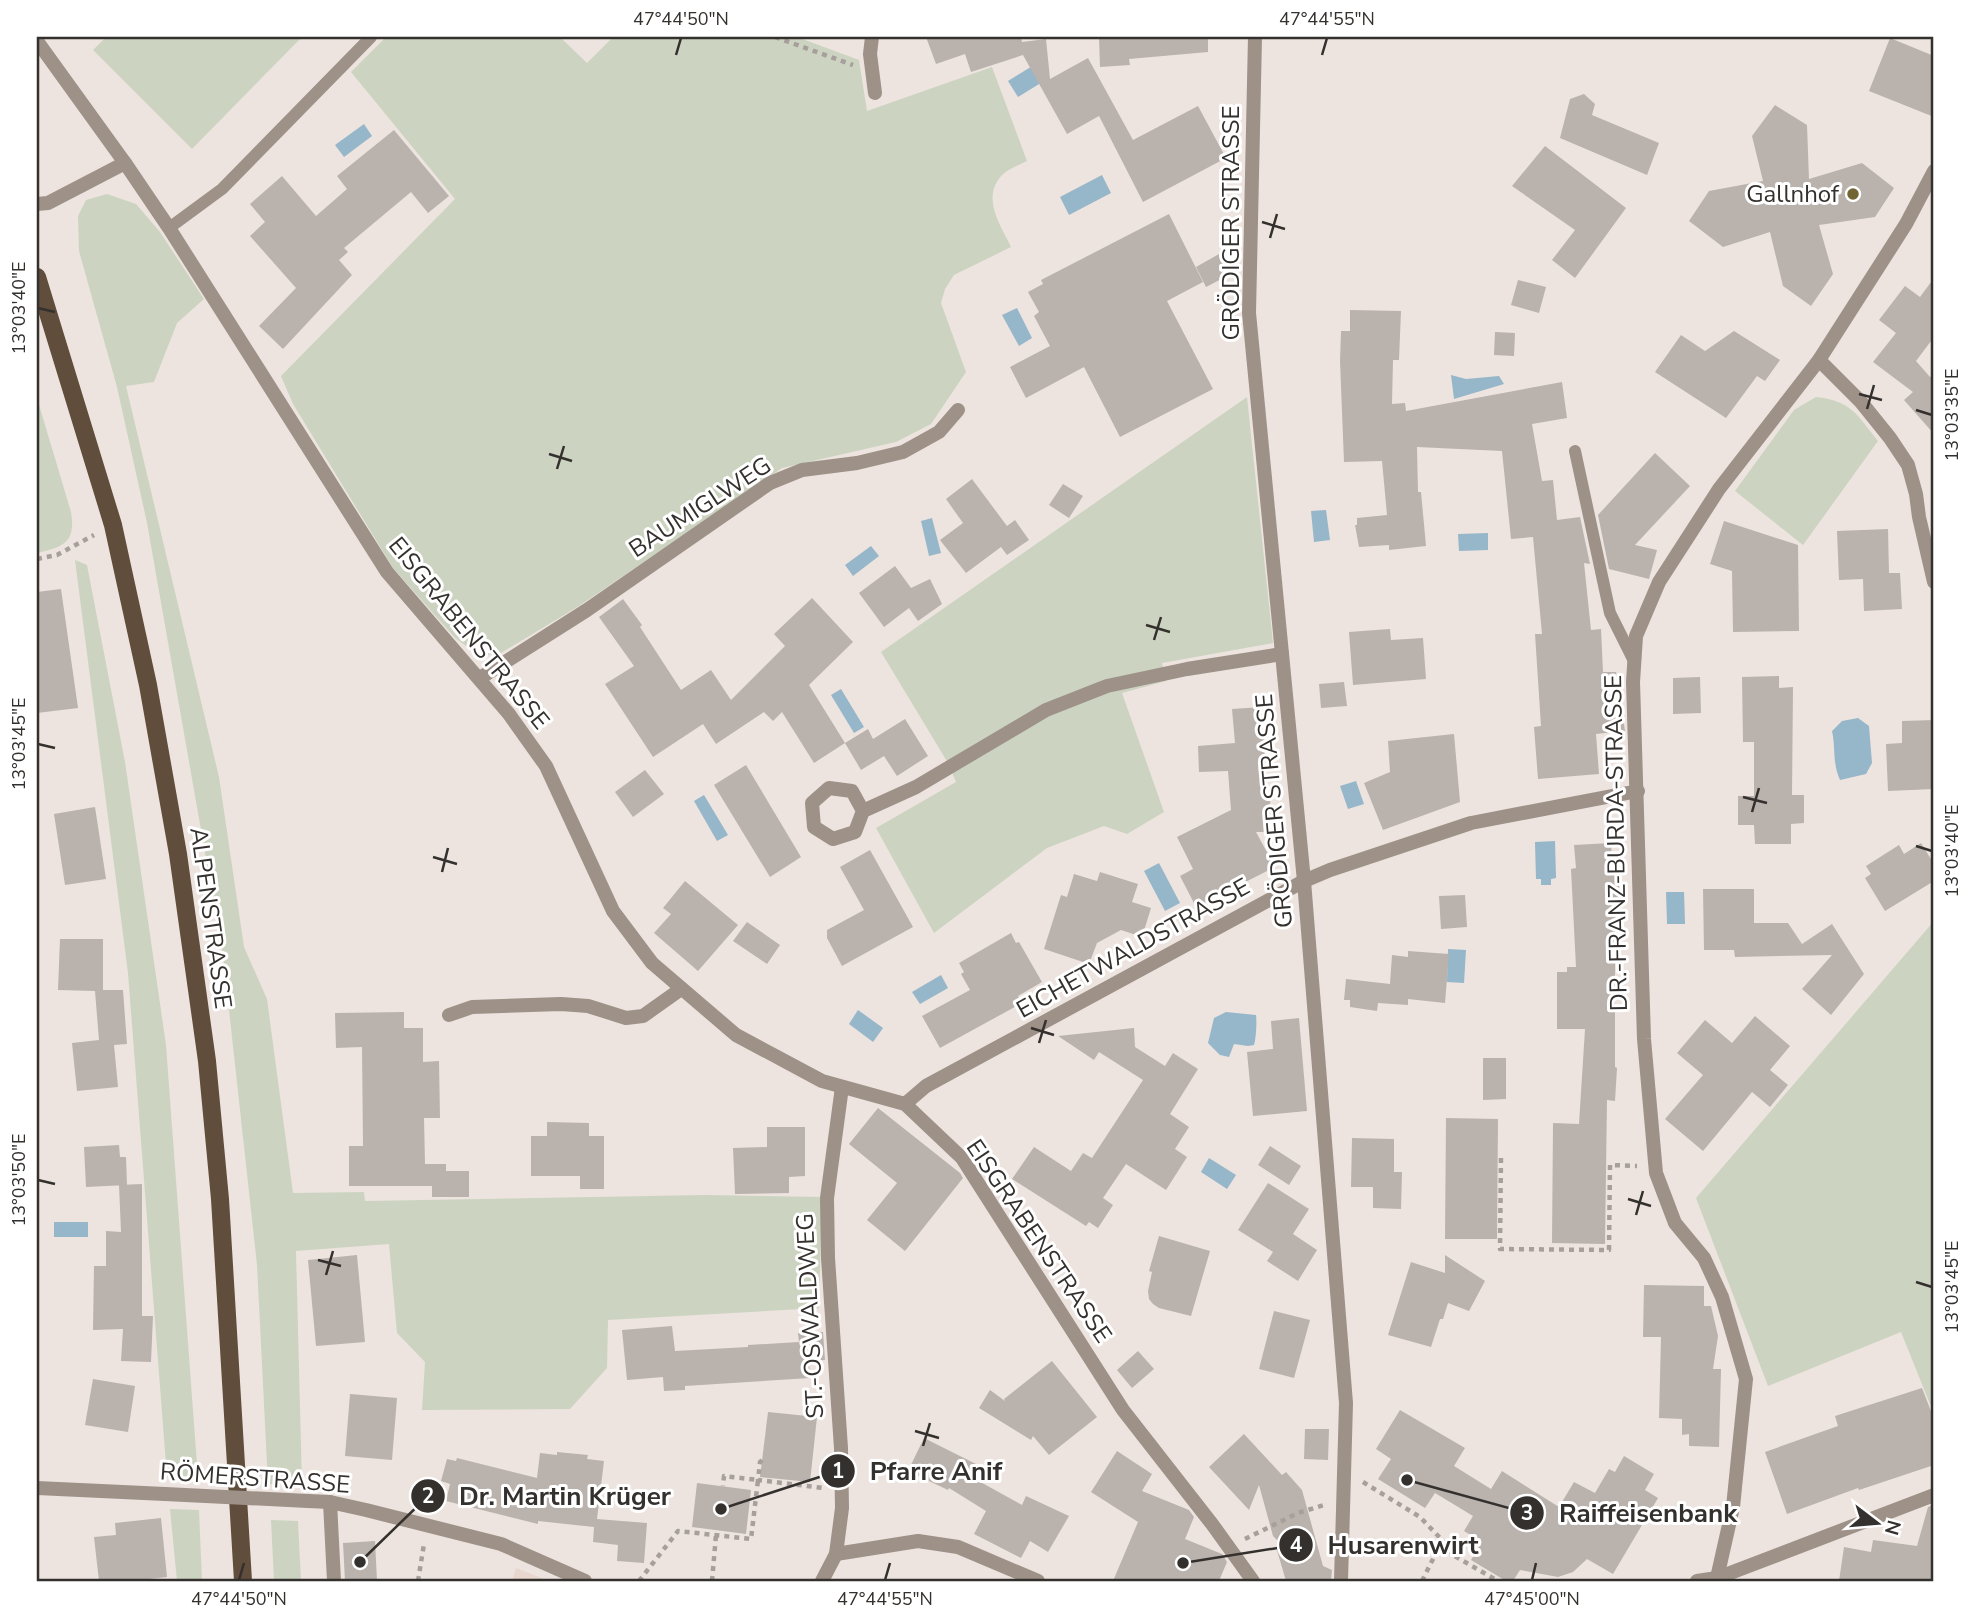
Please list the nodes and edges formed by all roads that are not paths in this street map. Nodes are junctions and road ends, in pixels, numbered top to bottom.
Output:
1 (371, 37) edge
2 (872, 37) edge
3 (1255, 37) edge
4 (37, 41) edge
5 (875, 93) dead end
6 (125, 163) junction
7 (1934, 171) edge
8 (37, 204) edge
9 (169, 228) junction
10 (37, 277) edge
11 (1819, 360) junction
12 (958, 410) dead end
13 (1575, 451) dead end
14 (1934, 582) edge
15 (1282, 654) junction
16 (1634, 661) junction
17 (480, 678) junction
18 (1637, 791) junction
19 (863, 811) dead end
20 (1304, 881) junction
21 (681, 989) junction
22 (449, 1014) dead end
23 (842, 1087) junction
24 (905, 1104) junction
25 (37, 1488) edge
26 (1934, 1495) edge
27 (330, 1503) junction
28 (836, 1554) junction
29 (1719, 1580) edge
30 (243, 1581) edge
31 (334, 1581) edge
32 (585, 1581) edge
33 (822, 1581) edge
34 (1038, 1581) edge
35 (1252, 1581) edge
36 (1340, 1581) edge
37 (1697, 1581) edge

1 - 9 lane
2 - 5 street
3 - 15 street, GRÖDIGER STRASSE
4 - 6 street, EISGRABENSTRASSE
6 - 8 street
6 - 9 street, EISGRABENSTRASSE
7 - 11 street, DR.-FRANZ-BURDA-STRASSE
9 - 17 street, EISGRABENSTRASSE
10 - 30 main road, ALPENSTRASSE
11 - 14 street
11 - 16 street, DR.-FRANZ-BURDA-STRASSE
12 - 17 street, BAUMIGLWEG
13 - 16 lane
15 - 19 street
15 - 20 street, GRÖDIGER STRASSE
16 - 18 street, DR.-FRANZ-BURDA-STRASSE
17 - 21 street, EISGRABENSTRASSE
18 - 20 street, EICHETWALDSTRASSE
18 - 29 street, DR.-FRANZ-BURDA-STRASSE
20 - 24 street, EICHETWALDSTRASSE
20 - 36 street, GRÖDIGER STRASSE
21 - 22 street
21 - 23 street, EISGRABENSTRASSE
23 - 24 street, EISGRABENSTRASSE
23 - 28 street, ST.-OSWALDWEG
24 - 35 street, EISGRABENSTRASSE
25 - 27 street, RÖMERSTRASSE, bridge
26 - 29 street
27 - 31 street
27 - 32 street, RÖMERSTRASSE
28 - 33 street, ST.-OSWALDWEG
28 - 34 street
29 - 37 street

